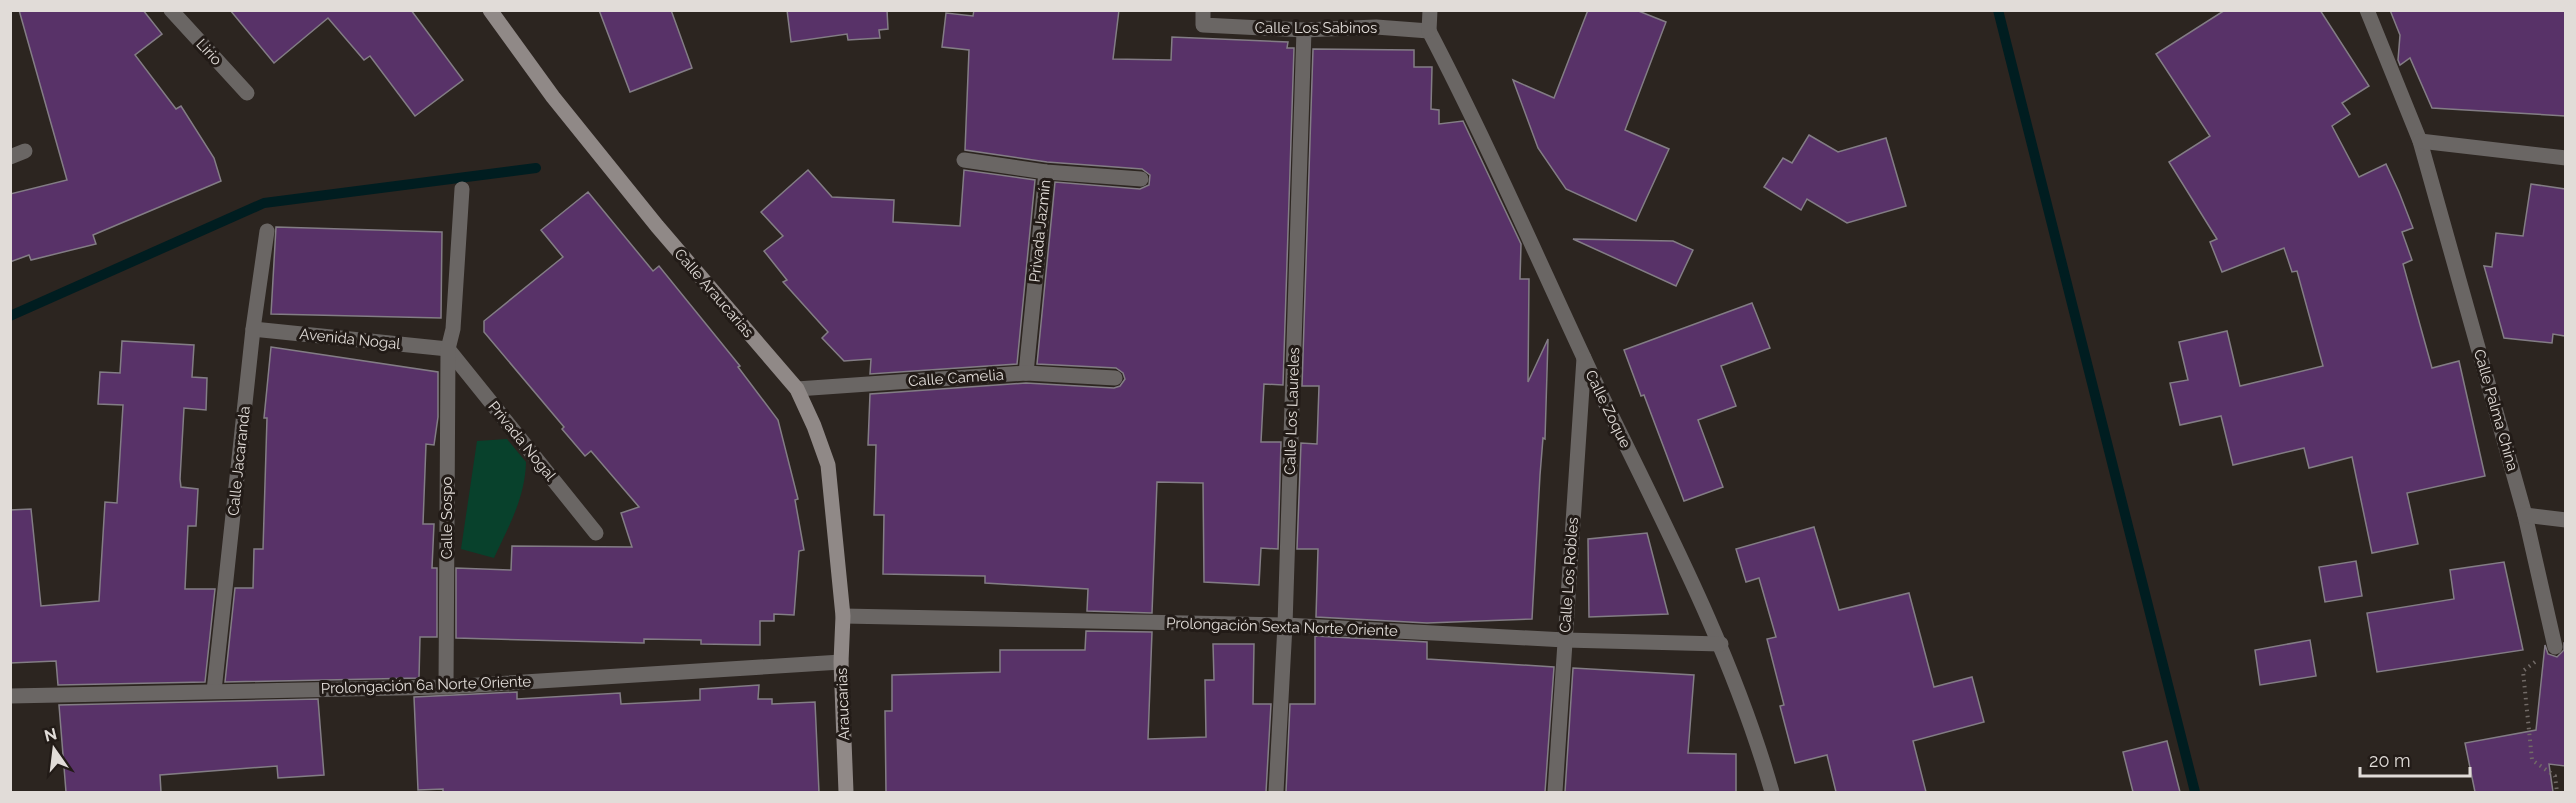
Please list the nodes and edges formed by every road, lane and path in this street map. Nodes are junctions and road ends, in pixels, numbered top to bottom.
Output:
1 (171, 10) edge
2 (490, 10) edge
3 (1430, 10) edge
4 (2367, 10) edge
5 (1203, 18) edge
6 (1304, 30) junction
7 (1429, 31) junction
8 (247, 93) dead end
9 (2420, 141) junction
10 (25, 151) dead end
11 (10, 157) edge
12 (2565, 158) edge
13 (963, 160) dead end
14 (1046, 172) junction
15 (1141, 179) dead end
16 (462, 189) dead end
17 (267, 231) dead end
18 (253, 329) junction
19 (448, 349) junction
20 (1584, 358) junction
21 (1026, 374) junction
22 (1115, 378) dead end
23 (797, 389) junction
24 (2525, 515) junction
25 (2565, 520) edge
26 (596, 533) dead end
27 (843, 616) junction
28 (1285, 625) junction
29 (1565, 640) junction
30 (1721, 644) junction
31 (2555, 647) joint
32 (841, 663) junction
33 (446, 687) junction
34 (214, 691) junction
35 (10, 696) edge
36 (846, 792) edge
37 (1276, 792) edge
38 (1555, 792) edge
39 (1772, 792) edge
40 (2557, 792) edge

1 - 8 street, Lirio
2 - 23 street, Calle Araucarias
3 - 7 street
4 - 9 street, Calle Palma China
5 - 6 street, Calle Los Sabinos
6 - 7 street, Calle Los Sabinos
6 - 28 street, Calle Los Laureles
7 - 20 street, Calle Zoque
9 - 12 street
9 - 24 street, Calle Palma China
10 - 11 street
13 - 14 street, Privada Jazmín
14 - 15 street
14 - 21 street, Privada Jazmín
16 - 19 street, Calle Sospo
17 - 18 street, Calle Jacaranda
18 - 19 street, Avenida Nogal
18 - 34 street, Calle Jacaranda
19 - 26 street, Privada Nogal
19 - 33 street, Calle Sospo
20 - 29 street, Calle Los Robles
20 - 30 street, Calle Zoque
21 - 22 street, Calle Camelia
21 - 23 street, Calle Camelia
23 - 27 street, Calle Araucarias
24 - 25 street
24 - 31 street, Calle Palma China
27 - 28 street, Prolongación Sexta Norte Oriente
27 - 32 street, Araucarias
28 - 29 street, Prolongación Sexta Norte Oriente
28 - 37 street, Calle Los Laureles
29 - 30 street, Prolongación Sexta Norte Oriente
29 - 38 street, Calle Los Robles
30 - 39 street, Calle Zoque
31 - 40 path
32 - 33 street, Prolongación 6a Norte Oriente
32 - 36 street, Araucarias
33 - 34 street, Prolongación 6a Norte Oriente
34 - 35 street, Prolongación 6a Norte Oriente

